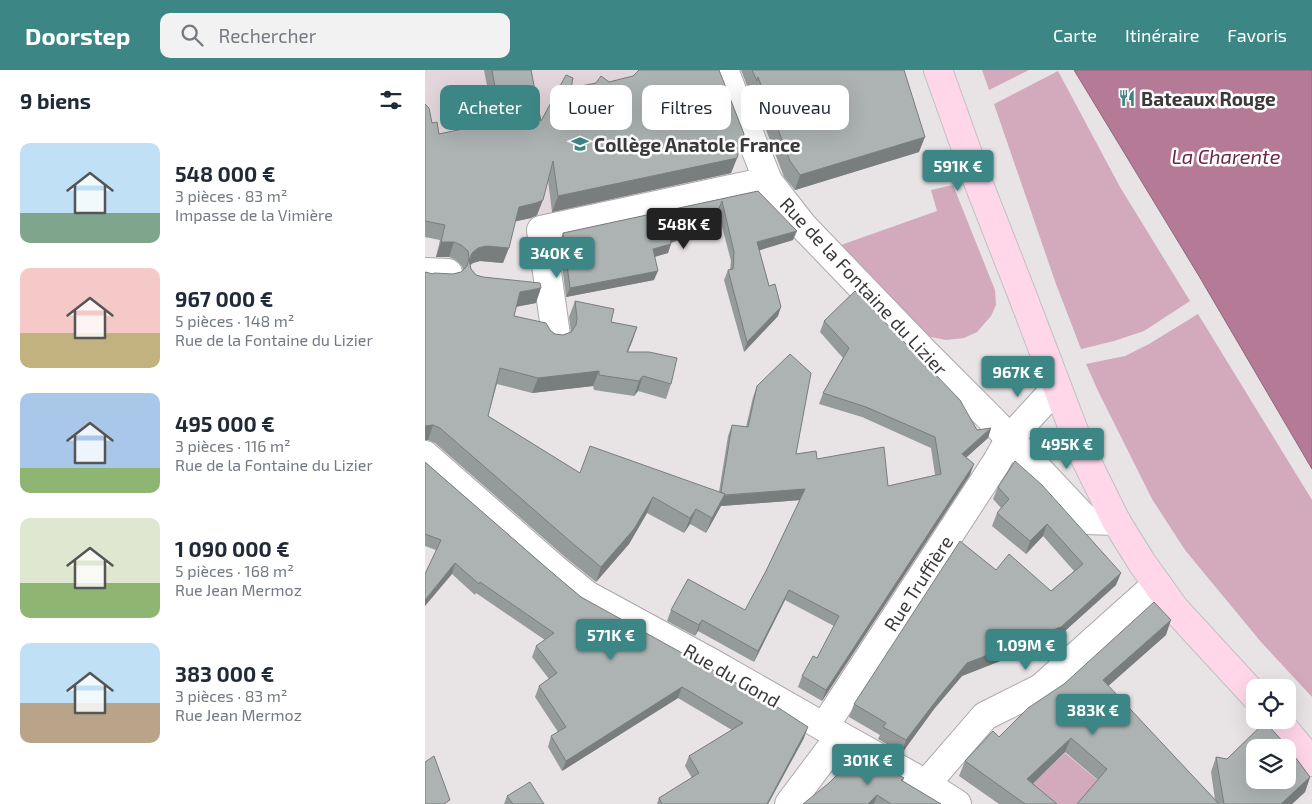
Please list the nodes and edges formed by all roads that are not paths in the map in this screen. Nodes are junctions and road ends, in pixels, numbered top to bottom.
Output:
1 (724, 70) edge
2 (938, 70) edge
3 (768, 181) junction
4 (556, 335) edge
5 (1057, 387) junction
6 (1009, 438) junction
7 (425, 455) edge
8 (1116, 520) junction
9 (1157, 584) junction
10 (1246, 686) edge
11 (1284, 729) edge
12 (832, 732) junction
13 (1312, 762) edge
14 (926, 784) junction
15 (789, 804) edge
16 (957, 804) edge

1 - 3 street, Rue de la Fontaine du Lizier
2 - 5 main road
3 - 4 street
3 - 6 street, Rue de la Fontaine du Lizier
5 - 6 street, Rue Truffière
5 - 8 main road
6 - 8 street, Rue de la Fontaine du Lizier
6 - 12 street, Rue Truffière
7 - 12 street, Rue du Gond
8 - 9 main road
9 - 10 main road
9 - 14 street
11 - 13 main road
12 - 14 street, Rue du Gond
12 - 15 street, Rue Truffière
14 - 16 street, Rue du Gond

